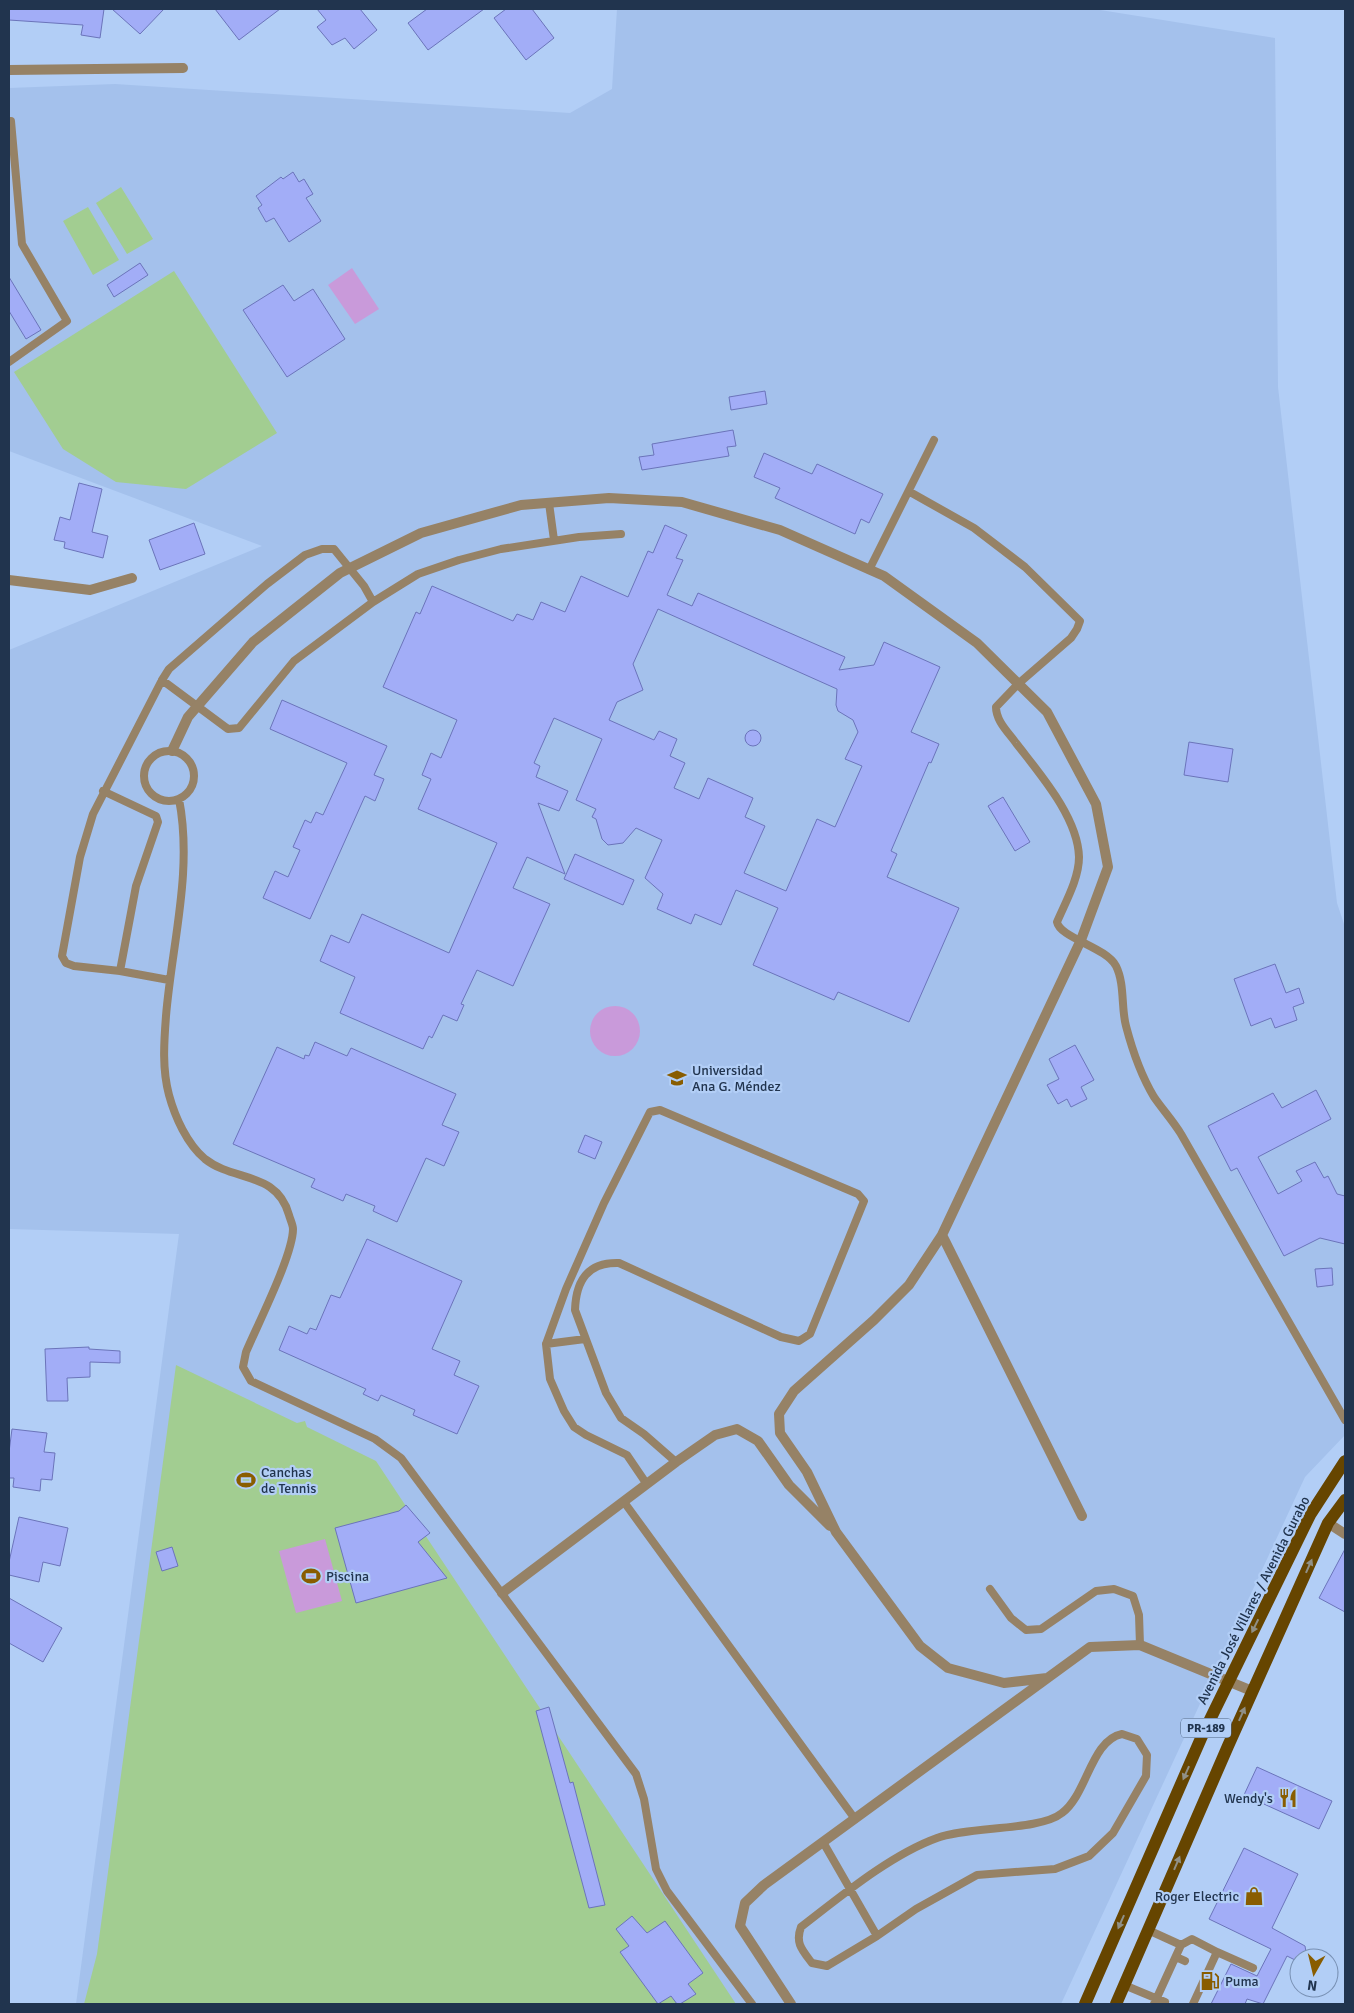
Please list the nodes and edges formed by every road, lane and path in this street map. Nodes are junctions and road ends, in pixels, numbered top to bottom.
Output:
1 (183, 68) dead end
2 (9, 70) edge
3 (9, 121) edge
4 (9, 362) edge
5 (934, 440) dead end
6 (910, 492) junction
7 (549, 503) junction
8 (621, 534) dead end
9 (554, 540) junction
10 (350, 567) junction
11 (870, 570) junction
12 (132, 578) dead end
13 (9, 580) edge
14 (372, 602) junction
15 (162, 680) junction
16 (1018, 684) junction
17 (198, 706) junction
18 (172, 751) junction
19 (103, 792) junction
20 (179, 799) junction
21 (1081, 940) junction
22 (120, 970) junction
23 (169, 980) junction
24 (942, 1235) junction
25 (585, 1339) junction
26 (546, 1344) junction
27 (1345, 1420) edge
28 (1345, 1461) edge
29 (676, 1462) junction
30 (646, 1483) junction
31 (1345, 1500) edge
32 (624, 1502) junction
33 (1082, 1516) dead end
34 (1328, 1524) junction
35 (836, 1532) junction
36 (1345, 1534) edge
37 (990, 1589) dead end
38 (502, 1593) junction
39 (1140, 1645) junction
40 (1048, 1678) junction
41 (1229, 1681) junction
42 (1252, 1691) junction
43 (856, 1818) junction
44 (823, 1842) junction
45 (850, 1890) junction
46 (1148, 1930) junction
47 (877, 1936) junction
48 (1182, 1945) junction
49 (1217, 1952) junction
50 (1176, 1957) junction
51 (1186, 1961) dead end
52 (1253, 1968) dead end
53 (1166, 1977) junction
54 (1175, 1981) dead end
55 (1124, 1986) junction
56 (1155, 2001) edge
57 (1165, 2002) dead end
58 (752, 2004) edge
59 (791, 2004) edge
60 (1085, 2004) edge
61 (1116, 2004) edge
62 (1193, 2004) edge

1 - 2 street
3 - 4 lane
5 - 6 lane
6 - 11 lane
6 - 16 lane
7 - 9 lane
7 - 10 street
7 - 11 street
8 - 9 lane
9 - 14 lane
10 - 14 lane
10 - 15 lane
10 - 17 street
11 - 16 street
12 - 13 street
14 - 17 lane
15 - 17 lane
15 - 19 lane
16 - 21 street
16 - 21 lane
17 - 18 street
18 - 20 lane
18 - 20 lane
19 - 22 lane
19 - 22 lane
20 - 23 lane
21 - 24 street
21 - 27 lane
22 - 23 lane
23 - 38 lane
24 - 33 street
24 - 35 street
25 - 26 lane
25 - 26 lane
25 - 29 lane
26 - 30 lane
28 -> 41 main road, Avenida José Villares / Avenida Gurabo / PR-189
29 - 30 street
29 - 35 street
30 - 32 street
31 - 34 main road, PR-189
32 - 38 street
32 - 43 lane
34 - 36 street
42 -> 34 main road, PR-189
35 - 40 street
37 - 39 lane
38 - 58 lane
39 - 40 street
39 - 41 street
40 - 43 street
41 - 42 street
41 -> 60 main road, Avenida José Villares / Avenida Gurabo / PR-189
46 -> 42 main road, PR-189
43 - 44 street
44 - 45 lane
44 - 59 street
45 - 47 lane
45 - 47 lane
45 - 47 lane
46 - 48 lane
46 - 55 main road, PR-189
48 - 49 lane
48 - 50 lane
49 - 52 lane
49 - 62 lane
50 - 51 lane
50 - 53 lane
53 - 54 lane
53 - 56 lane
55 - 56 lane
55 - 61 main road, PR-189
56 - 57 lane

